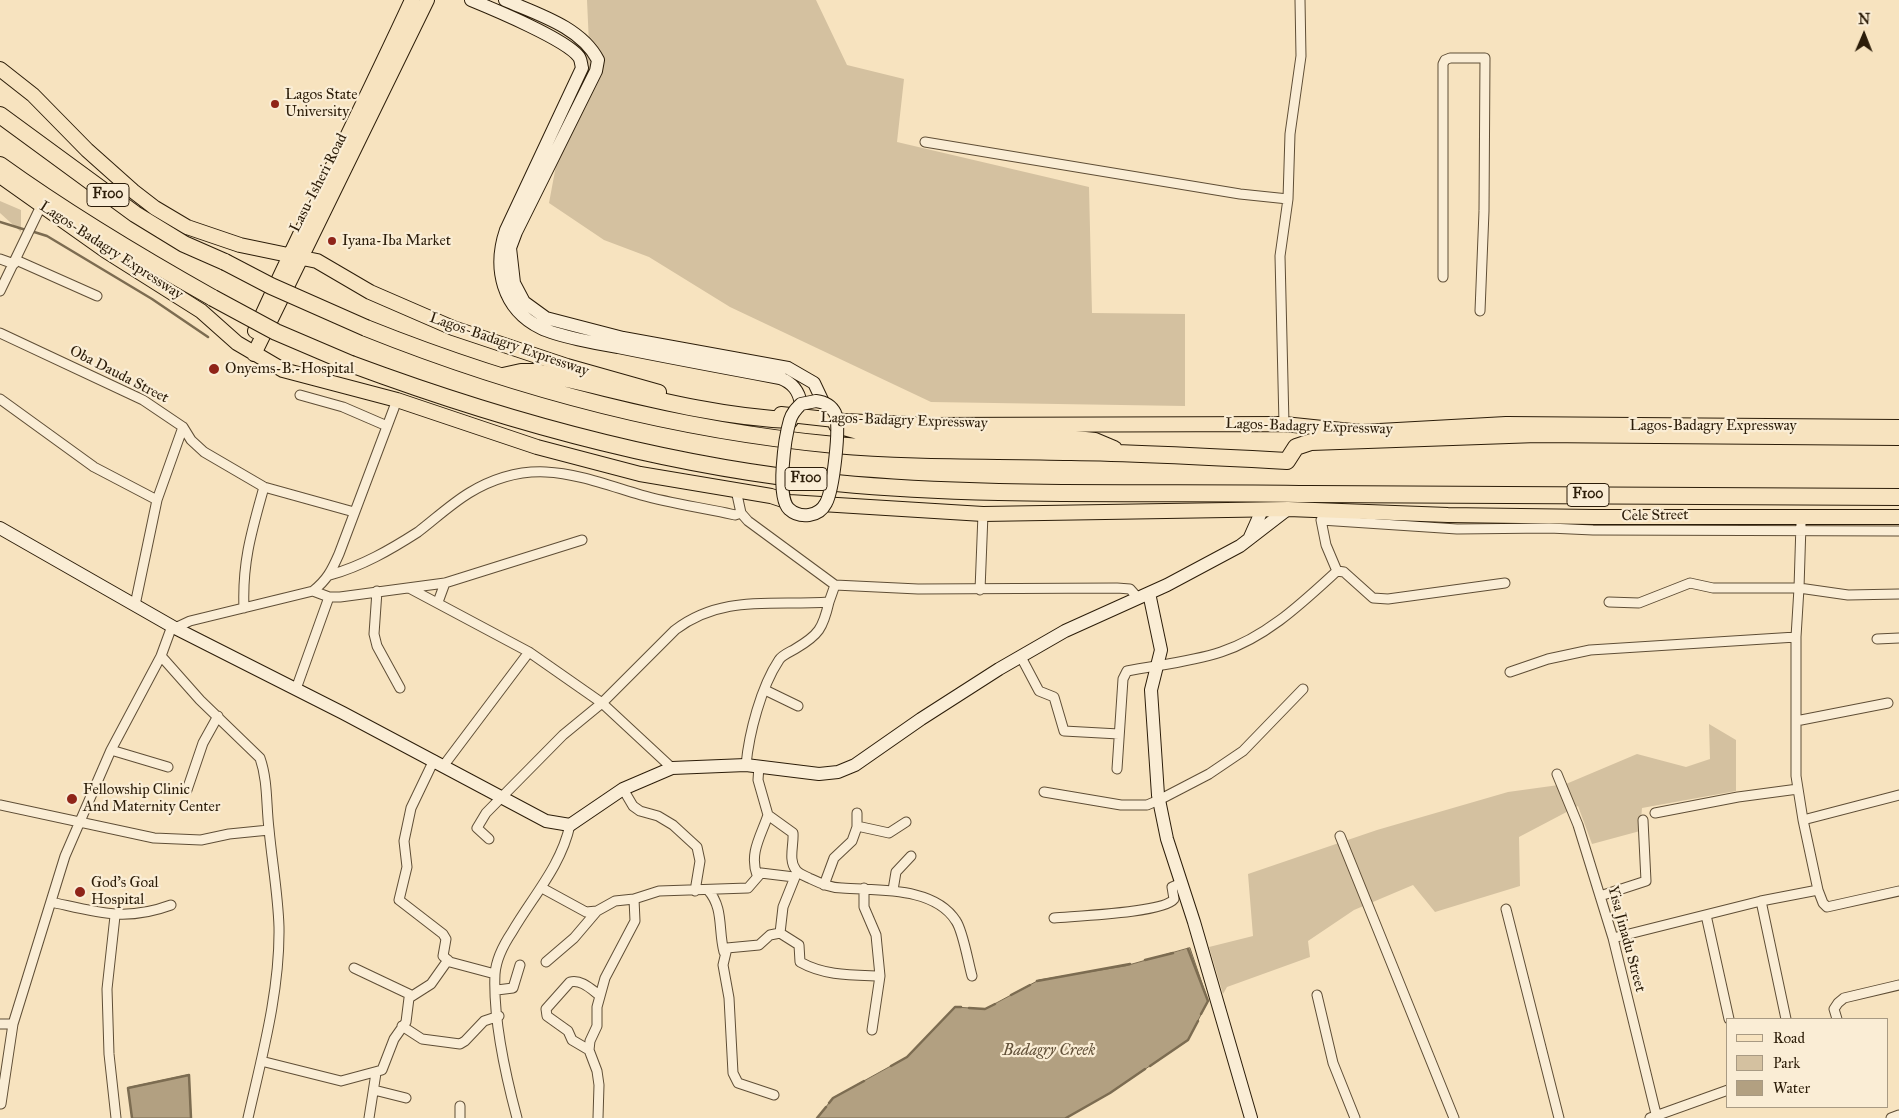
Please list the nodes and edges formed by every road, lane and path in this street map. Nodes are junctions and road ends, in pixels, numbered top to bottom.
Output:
1 (412, 0) edge
2 (427, 0) edge
3 (471, 0) edge
4 (505, 0) edge
5 (1300, 0) edge
6 (0, 69) edge
7 (0, 115) edge
8 (925, 142) dead end
9 (0, 165) edge
10 (0, 176) edge
11 (1288, 199) junction
12 (41, 206) junction
13 (295, 256) junction
14 (0, 259) edge
15 (15, 262) junction
16 (1443, 277) dead end
17 (0, 291) edge
18 (97, 296) dead end
19 (1480, 310) dead end
20 (0, 333) edge
21 (665, 351) junction
22 (250, 352) junction
23 (500, 377) junction
24 (300, 395) dead end
25 (0, 399) edge
26 (397, 400) junction
27 (823, 402) junction
28 (801, 404) junction
29 (494, 412) junction
30 (790, 420) junction
31 (1284, 424) junction
32 (837, 425) junction
33 (387, 426) junction
34 (183, 427) junction
35 (1899, 427) edge
36 (1899, 437) edge
37 (1121, 453) junction
38 (264, 487) junction
39 (781, 487) junction
40 (736, 490) junction
41 (1117, 492) junction
42 (829, 494) junction
43 (1899, 497) edge
44 (157, 500) junction
45 (1262, 510) junction
46 (1288, 510) junction
47 (354, 512) junction
48 (741, 513) junction
49 (983, 514) junction
50 (1486, 516) junction
51 (1899, 517) edge
52 (1458, 523) junction
53 (1801, 523) junction
54 (0, 528) edge
55 (1484, 530) junction
56 (1899, 531) edge
57 (582, 540) dead end
58 (1249, 540) junction
59 (1337, 571) junction
60 (330, 575) junction
61 (445, 583) junction
62 (1505, 583) dead end
63 (835, 585) junction
64 (409, 588) junction
65 (1799, 588) junction
66 (980, 590) junction
67 (313, 591) junction
68 (377, 591) junction
69 (1899, 594) edge
70 (1144, 596) junction
71 (329, 597) junction
72 (438, 602) junction
73 (829, 602) junction
74 (1609, 602) dead end
75 (135, 605) junction
76 (244, 608) junction
77 (174, 627) junction
78 (1796, 637) junction
79 (1899, 638) edge
80 (1877, 639) dead end
81 (529, 652) junction
82 (161, 656) junction
83 (1021, 657) junction
84 (1156, 665) junction
85 (1510, 672) dead end
86 (400, 688) dead end
87 (296, 689) junction
88 (1303, 689) dead end
89 (765, 690) junction
90 (602, 703) junction
91 (1888, 703) dead end
92 (798, 706) dead end
93 (218, 716) junction
94 (1796, 721) junction
95 (1119, 734) junction
96 (111, 750) junction
97 (439, 763) junction
98 (752, 766) junction
99 (168, 767) dead end
100 (672, 768) junction
101 (1117, 769) dead end
102 (1557, 774) dead end
103 (623, 789) junction
104 (1798, 789) junction
105 (187, 790) dead end
106 (1044, 792) dead end
107 (1899, 795) edge
108 (500, 797) junction
109 (1159, 800) junction
110 (1, 808) edge
111 (857, 813) dead end
112 (1655, 813) dead end
113 (768, 815) junction
114 (1643, 820) dead end
115 (1803, 820) junction
116 (906, 822) dead end
117 (81, 823) junction
118 (570, 825) junction
119 (857, 826) junction
120 (269, 830) junction
121 (1340, 836) dead end
122 (489, 839) dead end
123 (911, 856) dead end
124 (795, 874) junction
125 (757, 875) junction
126 (1181, 883) junction
127 (824, 885) junction
128 (542, 888) junction
129 (864, 888) junction
130 (708, 890) junction
131 (893, 890) junction
132 (1818, 890) junction
133 (695, 891) junction
134 (1899, 891) edge
135 (1600, 896) junction
136 (634, 899) junction
137 (1761, 901) junction
138 (51, 902) junction
139 (171, 905) dead end
140 (1506, 909) dead end
141 (597, 911) junction
142 (1706, 915) junction
143 (115, 916) junction
144 (1054, 918) dead end
145 (780, 933) junction
146 (1613, 938) junction
147 (724, 952) junction
148 (448, 960) junction
149 (546, 962) dead end
150 (520, 965) dead end
151 (354, 968) dead end
152 (495, 974) junction
153 (880, 976) junction
154 (972, 976) dead end
155 (1899, 985) edge
156 (496, 990) junction
157 (411, 995) junction
158 (599, 995) junction
159 (1317, 995) dead end
160 (498, 1016) junction
161 (1729, 1018) edge
162 (1786, 1018) edge
163 (1837, 1018) edge
164 (0, 1024) edge
165 (13, 1024) junction
166 (402, 1026) junction
167 (872, 1030) dead end
168 (589, 1050) junction
169 (261, 1061) junction
170 (376, 1073) junction
171 (374, 1090) junction
172 (1726, 1091) edge
173 (774, 1095) dead end
174 (406, 1098) dead end
175 (0, 1104) edge
176 (460, 1106) dead end
177 (1899, 1116) edge
178 (1655, 1117) edge
179 (116, 1118) edge
180 (248, 1118) edge
181 (370, 1118) edge
182 (460, 1118) edge
183 (517, 1118) edge
184 (598, 1118) edge
185 (1251, 1118) edge
186 (1355, 1118) edge
187 (1454, 1118) edge
188 (1559, 1118) edge
189 (1891, 1118) edge

1 - 13 main road, Lasu-Isheri Road
2 - 13 main road, Lasu-Isheri Road
3 - 21 main road
4 - 21 main road
5 - 11 street
6 - 13 main road, Lagos-Badagry Expressway
7 - 23 highway, Lagos-Badagry Expressway / F100, bridge
8 - 11 street
9 - 29 highway, Lagos-Badagry Expressway / F100, bridge
10 - 12 main road, Lagos-Badagry Expressway
11 - 31 street
12 - 15 street
12 - 22 main road, Lagos-Badagry Expressway
13 - 22 main road, Lasu-Isheri Road
13 - 31 main road, Lagos-Badagry Expressway
14 - 15 street
15 - 17 street
15 - 18 street
16 - 19 street
20 - 34 street, Oba Dauda Street
21 - 27 main road
21 - 28 main road
22 - 26 main road, Lagos-Badagry Expressway
23 - 30 highway
23 - 37 highway, Lagos-Badagry Expressway / F100
24 - 33 street
25 - 44 street
26 - 33 street
26 - 40 main road, Lagos-Badagry Expressway
27 - 28 main road, bridge
27 - 32 main road, bridge
28 - 30 main road, bridge
29 - 39 highway
29 - 41 highway, Lagos-Badagry Expressway / F100
30 - 39 main road, bridge
31 - 35 main road, Lagos-Badagry Expressway
32 - 37 highway
32 - 42 main road, bridge
33 - 47 street
34 - 38 street, Oba Dauda Street
34 - 44 street
36 - 37 highway, Lagos-Badagry Expressway / F100
38 - 47 street, Oba Dauda Street
38 - 76 street
39 - 42 main road, bridge
40 - 48 street
40 - 49 main road, Lagos-Badagry Expressway
41 - 42 highway
41 - 43 highway, Lagos-Badagry Expressway / F100
44 - 75 street
45 - 46 main road, Lagos-Badagry Expressway
45 - 49 main road, Lagos-Badagry Expressway
45 - 58 main road
46 - 52 main road, Lagos-Badagry Expressway
46 - 58 main road
47 - 60 street
48 - 60 street
48 - 63 street
49 - 66 street
50 - 52 main road, Lagos-Badagry Expressway
50 - 53 main road, Lagos-Badagry Expressway
50 - 55 street
51 - 53 main road, Lagos-Badagry Expressway
52 - 55 street, Cele Street
52 - 59 street, Cele Street
53 - 55 street, Cele Street
53 - 56 street, Cele Street
53 - 65 street
54 - 75 main road
57 - 61 street
58 - 70 main road
59 - 62 street
59 - 84 street
60 - 67 street
61 - 64 street
61 - 72 street
63 - 66 street
63 - 73 street
64 - 68 street
64 - 72 street
65 - 69 street
65 - 74 street
65 - 78 street
66 - 70 street
67 - 71 street
67 - 76 street
68 - 71 street
68 - 86 street
70 - 83 main road
70 - 84 main road
71 - 87 street
72 - 81 street
73 - 89 street
73 - 90 street
75 - 77 main road
76 - 77 street
77 - 82 street
77 - 87 main road
78 - 85 street
78 - 94 street
79 - 80 street
81 - 90 street
81 - 97 street
82 - 93 street
82 - 96 street
83 - 95 street
83 - 98 main road
84 - 95 street
84 - 109 main road
87 - 97 main road
88 - 109 street
89 - 92 street
89 - 98 street
90 - 100 street
90 - 108 street
91 - 94 street
93 - 105 street
93 - 120 street
94 - 104 street
95 - 101 street
96 - 99 street
96 - 117 street
97 - 108 main road
97 - 148 street
98 - 100 main road
98 - 113 street
100 - 103 main road
102 - 135 street, Yisa Jinadu Street
103 - 118 main road
103 - 133 street
104 - 112 street
104 - 115 street
106 - 109 street
107 - 115 street
108 - 118 main road
108 - 122 street
109 - 126 main road
110 - 117 street
111 - 119 street
113 - 124 street
113 - 125 street
114 - 135 street
115 - 132 street
116 - 119 street
117 - 120 street
117 - 138 street
118 - 128 street
119 - 127 street
120 - 169 street
121 - 187 street
123 - 131 street
124 - 125 street
124 - 127 street
124 - 145 street
125 - 130 street
126 - 144 street
126 - 185 main road
127 - 129 street
128 - 141 street
128 - 152 street
129 - 131 street
129 - 153 street
130 - 133 street
130 - 147 street
131 - 154 street
132 - 134 street
132 - 137 street
133 - 136 street
135 - 146 street, Yisa Jinadu Street
136 - 141 street
136 - 158 street
137 - 142 street
137 - 162 street
138 - 143 street
138 - 165 street
139 - 143 street
140 - 188 street
141 - 149 street
142 - 146 street
142 - 161 street
143 - 179 street
145 - 147 street
145 - 153 street
146 - 178 street, Yisa Jinadu Street
147 - 173 street
148 - 152 street
148 - 157 street
150 - 156 street
151 - 157 street
152 - 156 street
153 - 167 street
155 - 163 street
156 - 160 street
157 - 166 street
158 - 168 street
158 - 168 street
159 - 186 street
160 - 166 street
160 - 183 street
164 - 165 street
165 - 175 street
166 - 170 street
168 - 184 street
169 - 170 street
169 - 180 street
170 - 171 street
171 - 174 street
171 - 181 street
172 - 178 street
176 - 182 street
177 - 189 street

